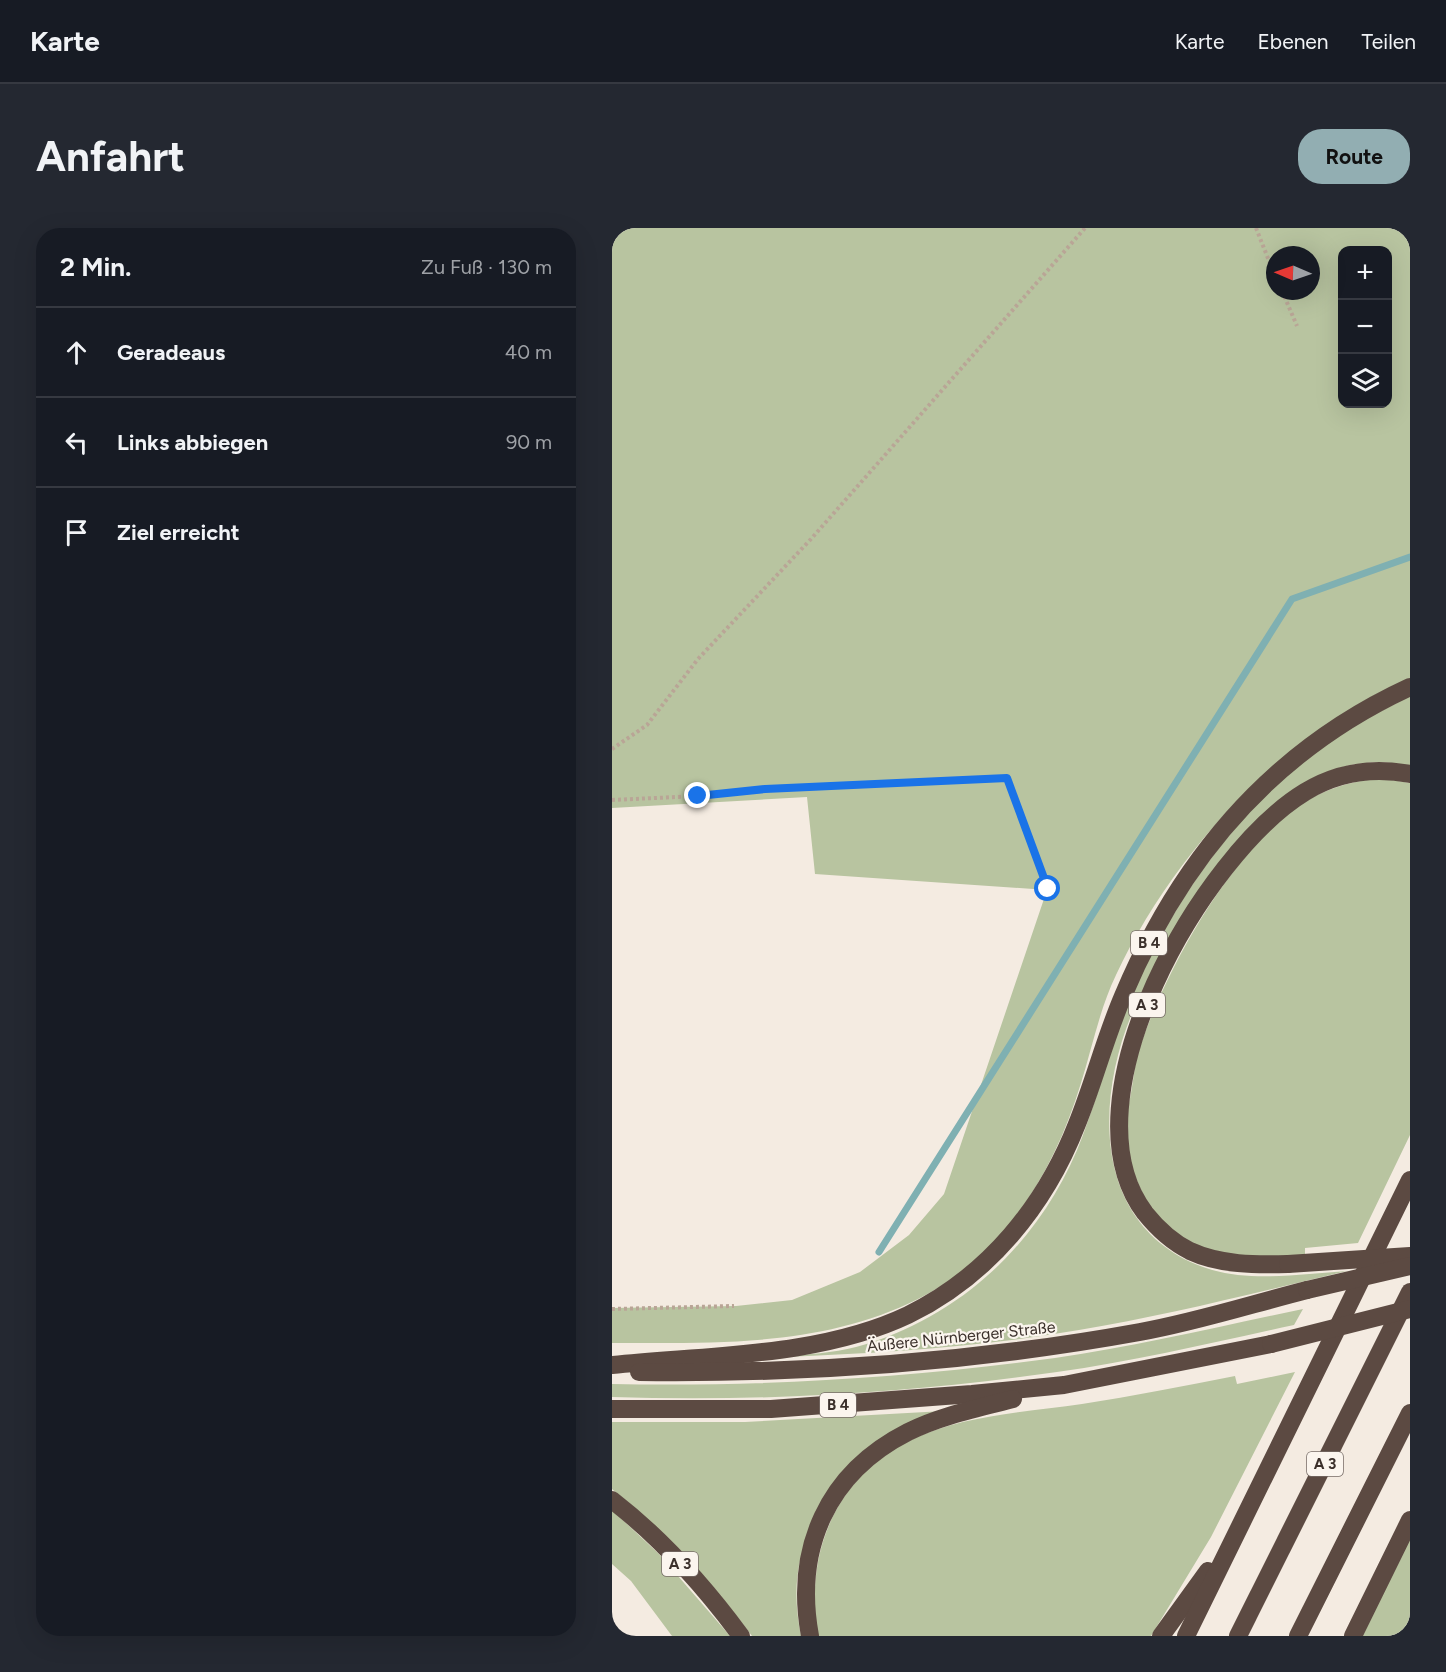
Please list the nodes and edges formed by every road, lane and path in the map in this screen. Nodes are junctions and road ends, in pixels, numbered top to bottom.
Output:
1 (1085, 228) edge
2 (1256, 228) edge
3 (1266, 253) edge
4 (1285, 300) edge
5 (1297, 326) dead end
6 (1410, 687) edge
7 (612, 748) edge
8 (1410, 774) edge
9 (612, 800) edge
10 (1048, 889) dead end
11 (1410, 1180) edge
12 (1410, 1256) edge
13 (1410, 1266) edge
14 (1410, 1292) edge
15 (734, 1306) dead end
16 (612, 1309) edge
17 (1410, 1309) edge
18 (612, 1365) edge
19 (612, 1372) edge
20 (1064, 1385) junction
21 (612, 1409) edge
22 (1410, 1413) edge
23 (612, 1500) edge
24 (1410, 1520) edge
25 (1242, 1524) junction
26 (741, 1636) edge
27 (810, 1636) edge
28 (1161, 1636) edge
29 (1186, 1636) edge
30 (1238, 1636) edge
31 (1298, 1636) edge
32 (1353, 1636) edge

1 - 7 path
2 - 3 path
4 - 5 path
6 - 18 highway, B 4
8 - 12 highway, A 3, bridge
9 - 10 path
11 - 25 highway
13 - 19 highway, Äußere Nürnberger Straße / B 4, bridge
14 - 30 highway, A 3
15 - 16 path
17 - 20 highway, B 4, bridge
20 - 21 highway, B 4
20 - 27 highway, B 4
22 - 31 highway
23 - 26 highway, A 3
24 - 32 highway
25 - 28 highway
25 - 29 highway

